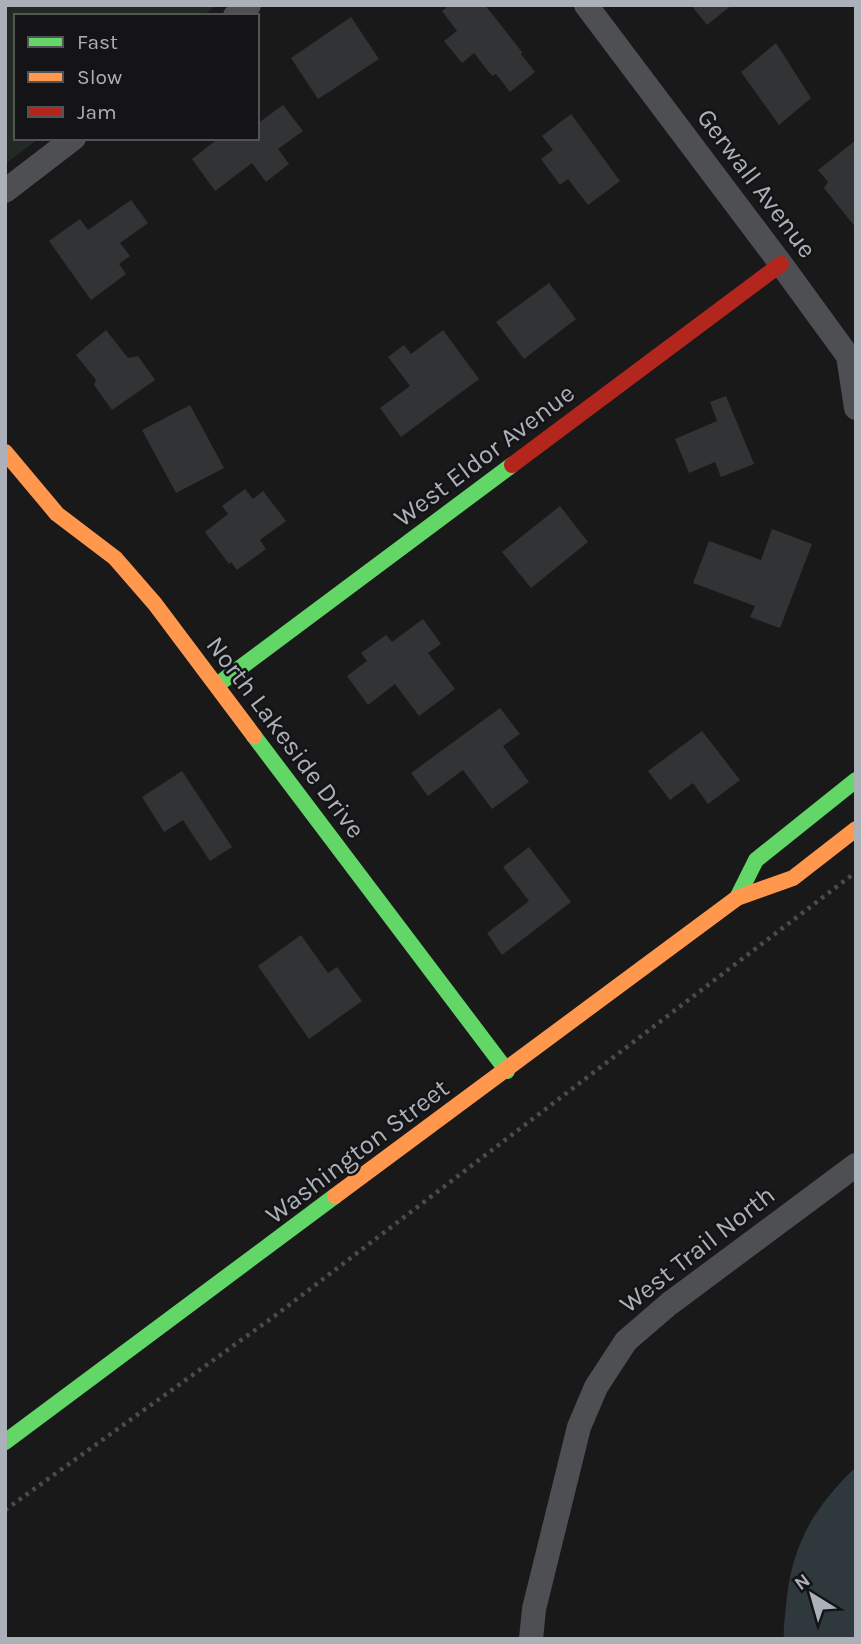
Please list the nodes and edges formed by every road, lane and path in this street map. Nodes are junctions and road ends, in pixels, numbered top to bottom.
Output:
1 (586, 5) edge
2 (71, 140) edge
3 (5, 191) edge
4 (781, 264) junction
5 (856, 408) edge
6 (5, 452) edge
7 (217, 685) junction
8 (856, 780) edge
9 (856, 829) edge
10 (856, 872) edge
11 (737, 898) junction
12 (507, 1071) junction
13 (856, 1166) edge
14 (5, 1442) edge
15 (5, 1510) edge
16 (531, 1639) edge

1 - 4 street, Gerwall Avenue
2 - 3 street
4 - 5 street, Gerwall Avenue
4 - 7 street, West Eldor Avenue
6 - 7 street, North Lakeside Drive
7 - 12 street, North Lakeside Drive
8 - 11 street, Washington Street
9 - 11 street, Washington Street
10 - 15 path
11 - 12 street, Washington Street
12 - 14 street, Washington Street
13 - 16 street, West Trail North

